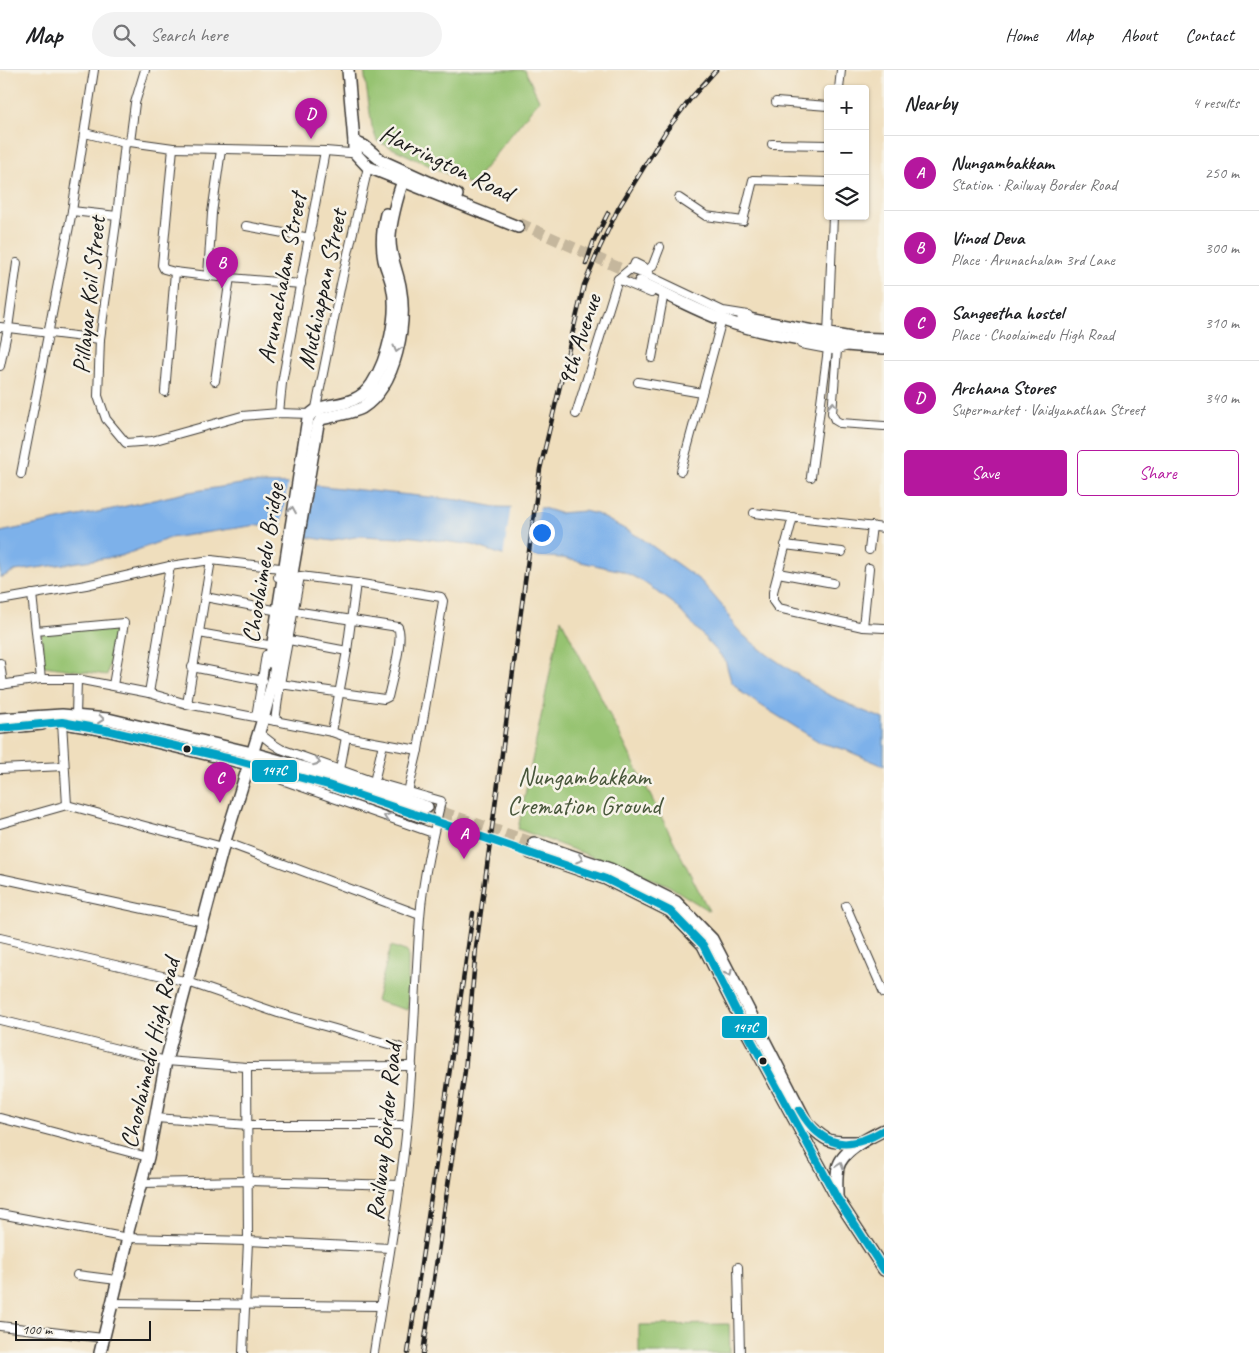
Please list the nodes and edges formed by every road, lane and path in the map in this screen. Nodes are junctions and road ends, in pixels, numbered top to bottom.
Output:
1 (94, 70) edge
2 (145, 70) edge
3 (348, 70) edge
4 (841, 70) edge
5 (839, 85) edge
6 (776, 102) dead end
7 (824, 106) edge
8 (85, 133) junction
9 (127, 142) junction
10 (772, 144) dead end
11 (824, 145) edge
12 (357, 147) junction
13 (174, 148) junction
14 (221, 150) junction
15 (325, 150) junction
16 (368, 167) junction
17 (400, 180) junction
18 (824, 182) edge
19 (679, 198) dead end
20 (72, 211) junction
21 (117, 216) junction
22 (833, 220) edge
23 (246, 226) dead end
24 (310, 238) junction
25 (660, 247) dead end
26 (17, 263) dead end
27 (175, 272) junction
28 (208, 276) junction
29 (644, 276) junction
30 (230, 277) junction
31 (618, 279) junction
32 (301, 284) junction
33 (662, 298) junction
34 (721, 323) junction
35 (4, 328) edge
36 (48, 333) junction
37 (100, 339) junction
38 (884, 339) edge
39 (835, 341) junction
40 (884, 348) edge
41 (652, 358) dead end
42 (0, 366) edge
43 (215, 381) dead end
44 (638, 382) dead end
45 (165, 392) dead end
46 (702, 393) junction
47 (279, 413) junction
48 (316, 414) junction
49 (576, 414) dead end
50 (884, 426) edge
51 (681, 470) dead end
52 (21, 474) dead end
53 (811, 477) dead end
54 (754, 513) dead end
55 (793, 517) junction
56 (872, 526) junction
57 (884, 528) edge
58 (785, 545) junction
59 (869, 550) dead end
60 (842, 552) dead end
61 (290, 559) joint
62 (211, 560) junction
63 (170, 566) junction
64 (869, 568) dead end
65 (778, 573) junction
66 (356, 583) junction
67 (833, 583) dead end
68 (32, 594) junction
69 (205, 597) junction
70 (0, 600) edge
71 (274, 610) junction
72 (294, 611) junction
73 (350, 620) junction
74 (863, 627) junction
75 (884, 628) edge
76 (36, 631) junction
77 (199, 634) junction
78 (289, 640) junction
79 (268, 645) junction
80 (346, 651) junction
81 (0, 663) edge
82 (192, 667) junction
83 (41, 679) junction
84 (78, 679) junction
85 (263, 681) junction
86 (280, 684) junction
87 (2, 685) edge
88 (112, 685) junction
89 (149, 693) junction
90 (339, 693) junction
91 (187, 704) junction
92 (76, 716) junction
93 (0, 719) edge
94 (265, 719) junction
95 (62, 722) junction
96 (0, 728) edge
97 (332, 732) junction
98 (259, 733) junction
99 (346, 738) junction
100 (383, 744) junction
101 (418, 750) junction
102 (250, 758) junction
103 (64, 766) junction
104 (0, 769) edge
105 (269, 769) junction
106 (340, 770) junction
107 (374, 782) junction
108 (408, 792) junction
109 (67, 805) junction
110 (0, 824) edge
111 (433, 833) junction
112 (224, 844) junction
113 (532, 848) tunnel mouth
114 (0, 878) edge
115 (846, 906) dead end
116 (420, 915) junction
117 (204, 922) junction
118 (700, 935) junction
119 (0, 938) edge
120 (188, 982) junction
121 (884, 993) edge
122 (0, 1020) edge
123 (399, 1047) dead end
124 (166, 1061) junction
125 (412, 1066) junction
126 (247, 1068) junction
127 (0, 1118) edge
128 (156, 1118) junction
129 (407, 1125) junction
130 (248, 1126) junction
131 (884, 1130) edge
132 (861, 1142) junction
133 (148, 1157) junction
134 (248, 1181) junction
135 (142, 1183) junction
136 (400, 1185) junction
137 (837, 1198) junction
138 (0, 1214) edge
139 (128, 1238) junction
140 (248, 1241) junction
141 (390, 1248) junction
142 (738, 1267) dead end
143 (884, 1270) edge
144 (77, 1275) dead end
145 (117, 1280) junction
146 (112, 1303) junction
147 (244, 1305) junction
148 (380, 1306) junction
149 (0, 1326) edge
150 (103, 1338) junction
151 (100, 1353) edge
152 (104, 1353) edge
153 (243, 1353) edge
154 (374, 1353) edge
155 (740, 1353) edge

1 - 8 street
2 - 9 street, Pillayar Koil Street
3 - 12 street, Harrington Road
4 - 5 street
6 - 7 street
8 - 9 street
8 - 20 street
9 - 13 street
9 - 21 street, Pillayar Koil Street
10 - 11 street
12 - 15 street
12 - 16 street, Harrington Road
12 - 17 street, Harrington Road
13 - 14 street
13 - 27 street
14 - 15 street
14 - 28 street
15 - 24 street, Arunachalam Street
16 - 17 street, Harrington Road
16 - 48 street, Muthiappan Street
17 - 48 street
18 - 19 street
20 - 21 street
20 - 36 street
21 - 37 street, Pillayar Koil Street
22 - 39 street
23 - 24 street
24 - 32 street, Arunachalam Street
25 - 29 street
26 - 35 street
27 - 28 street
27 - 45 street
28 - 30 street
29 - 31 street
29 - 39 street
30 - 32 street
30 - 43 street
31 - 33 street
31 - 49 street, 9th Avenue
32 - 47 street, Arunachalam Street
33 - 34 street
33 - 41 street
34 - 39 street
34 - 46 street
35 - 36 street
35 - 42 street
36 - 37 street
36 - 52 street
37 - 47 street, Pillayar Koil Street
38 - 39 street
39 - 40 street
50 -> 39 street
39 - 53 street
44 - 46 street
46 - 51 street
47 - 48 street
48 - 61 street, Choolaimedu Bridge
54 - 55 street
55 - 56 street
55 - 58 street
56 - 57 street
56 - 59 street
58 - 60 street
58 - 65 street
61 - 94 street, Choolaimedu High Road
62 - 63 street
62 - 69 street
62 - 71 street
63 - 68 street
63 - 89 street
64 - 74 street
65 - 67 street
65 - 74 street
66 - 72 street
66 - 73 street
66 - 101 street
68 - 70 street
68 - 76 street
69 - 71 street
69 - 77 street
71 - 79 street
72 - 73 street
72 - 78 street
73 - 80 street
73 - 90 street
74 - 75 street
76 - 83 street
76 - 88 street
77 - 79 street
77 - 82 street
78 - 80 street
78 - 86 street
79 - 85 street
80 - 90 street
81 - 87 street
82 - 85 street
82 - 91 street
83 - 84 street
83 - 87 street
84 - 88 street
84 - 92 street
85 - 94 street
86 - 90 street
86 - 94 street
88 - 89 street
89 - 91 street
90 - 97 street
91 - 94 street
92 - 93 street
92 -> 102 street
94 - 97 street
94 - 98 street, Choolaimedu High Road
95 - 96 street
95 - 102 street
95 - 103 street
97 - 99 street
98 - 102 street, Choolaimedu High Road
98 -> 106 street, Railway Border Road
99 - 100 street
99 - 106 street
100 - 101 street
100 - 107 street
101 - 108 street
102 - 105 street
102 - 105 street
102 - 112 street, Choolaimedu High Road
103 - 104 street
103 - 109 street
111 -> 105 street
106 - 107 street, Railway Border Road
107 - 108 street, Railway Border Road
108 - 111 street, Railway Border Road
109 - 110 street
109 - 112 street
111 - 116 street, Railway Border Road
112 - 116 street
112 - 117 street, Choolaimedu High Road
113 - 118 street
114 - 117 street
115 - 121 street
116 - 125 street, Railway Border Road
117 - 120 street, Choolaimedu High Road
118 -> 132 street
118 - 137 street
119 - 120 street
120 - 123 street
120 - 124 street, Choolaimedu High Road
122 - 124 street
124 - 126 street
124 - 128 street, Choolaimedu High Road
125 - 126 street
125 - 129 street, Railway Border Road
126 - 130 street
127 - 133 street
128 - 130 street
128 - 133 street, Choolaimedu High Road
129 - 130 street
129 - 136 street, Railway Border Road
130 - 134 street
131 - 132 street
137 -> 132 street
133 - 135 street, Choolaimedu High Road
134 - 135 street
134 - 136 street
134 - 140 street
135 - 139 street, Choolaimedu High Road
136 - 141 street, Railway Border Road
137 - 143 street
138 - 139 street
139 - 140 street
139 - 145 street, Choolaimedu High Road
140 - 141 street
140 - 147 street
141 - 148 street, Railway Border Road
142 - 155 street
144 - 145 street
145 - 146 street, Choolaimedu High Road
146 - 147 street
146 - 150 street, Choolaimedu High Road
147 - 148 street
147 - 153 street
148 - 154 street, Railway Border Road
149 - 150 street
150 - 151 street, Choolaimedu High Road
151 - 152 street

